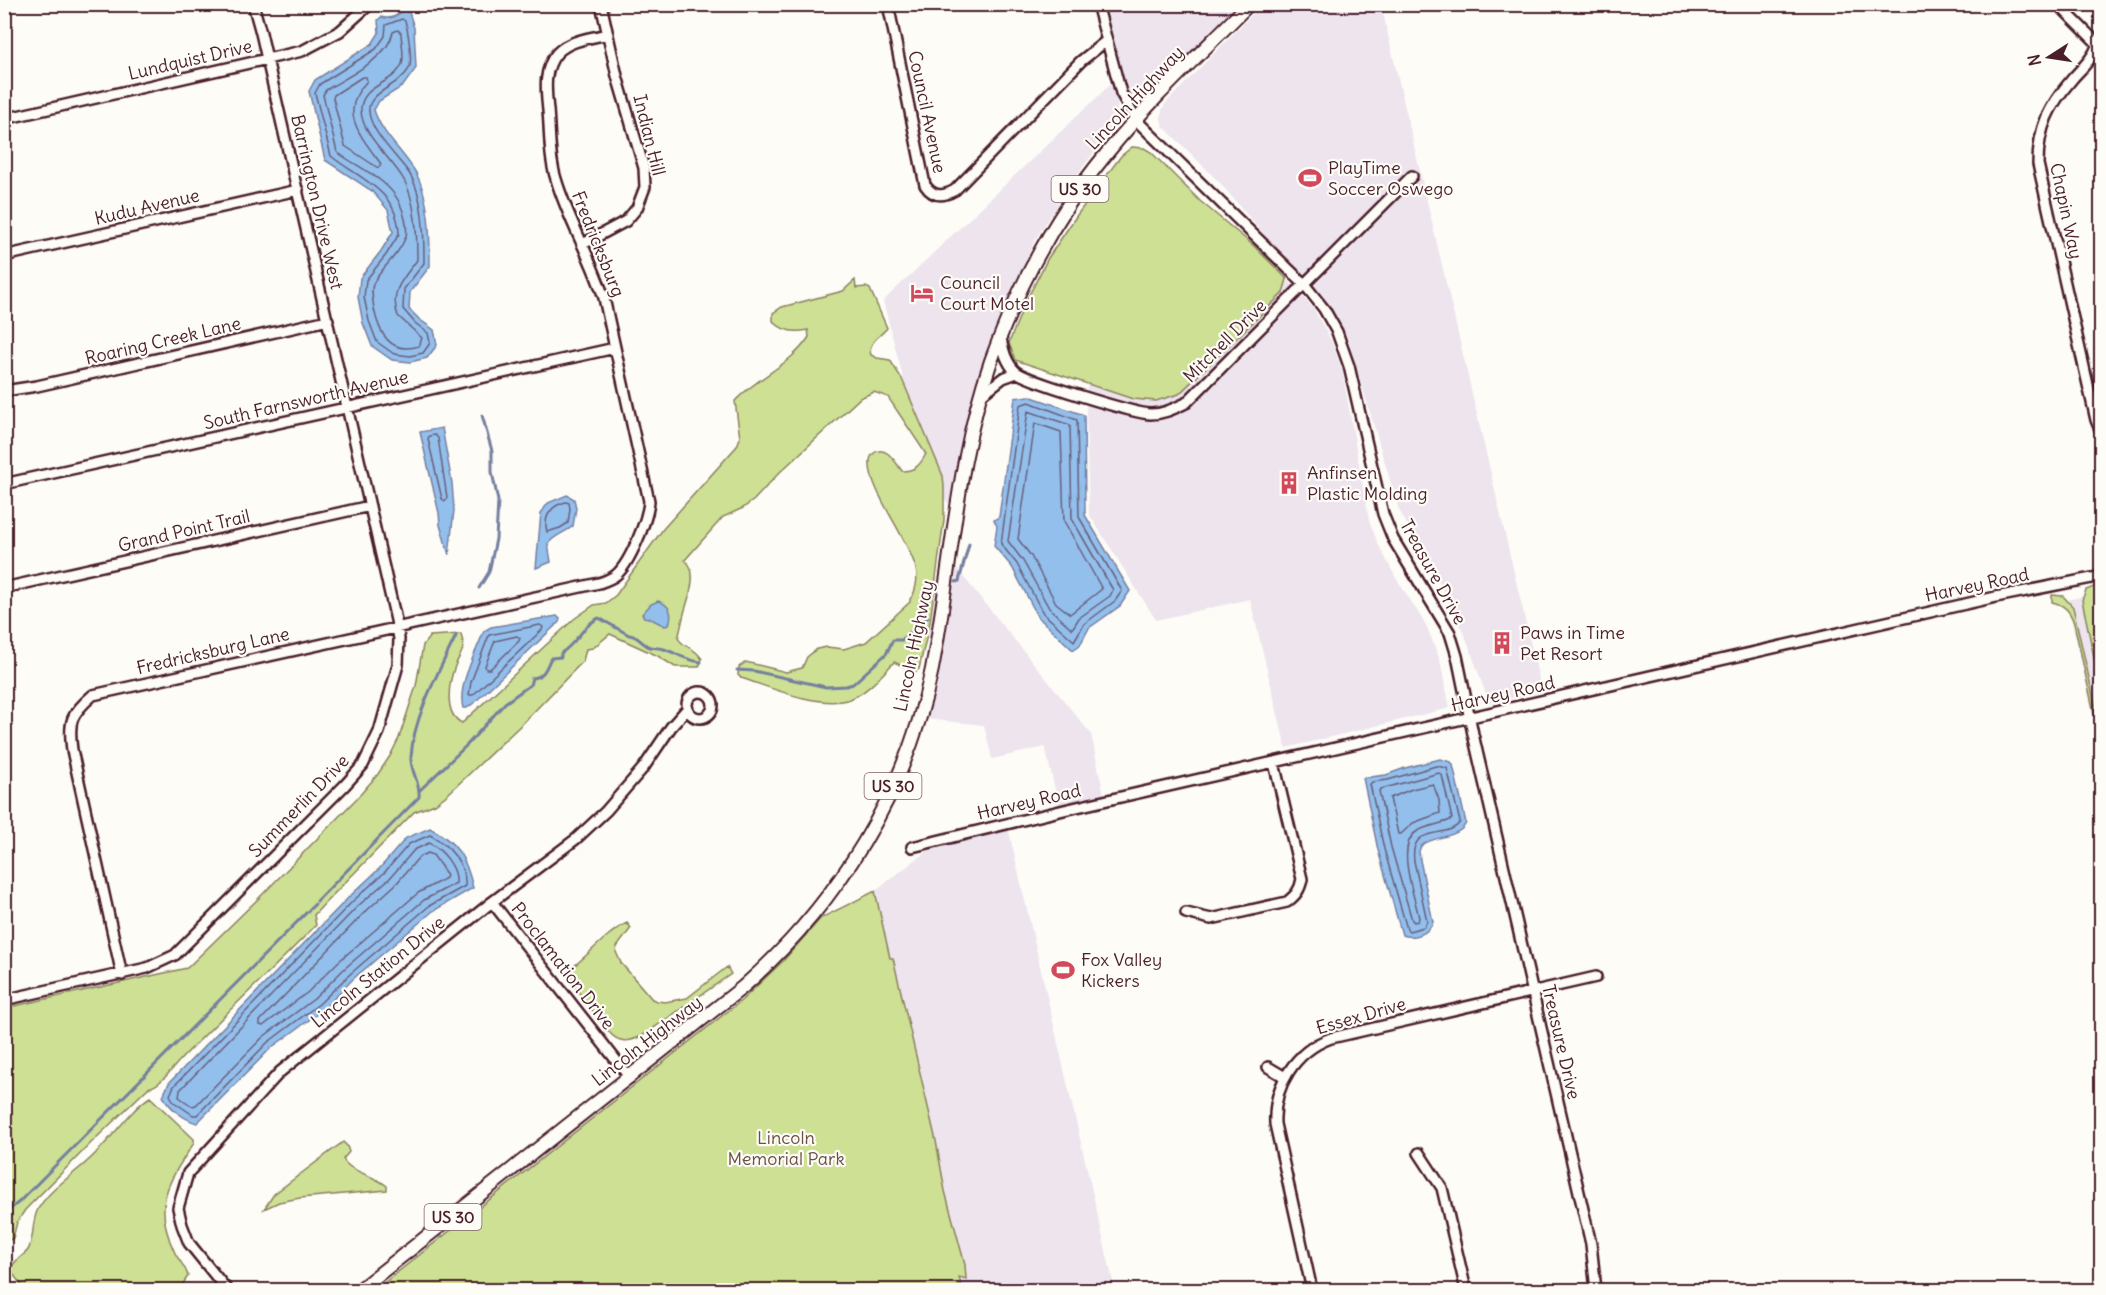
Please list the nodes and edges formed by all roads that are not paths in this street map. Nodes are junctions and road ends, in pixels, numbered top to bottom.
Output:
1 (253, 4) edge
2 (370, 4) edge
3 (601, 4) edge
4 (1097, 4) edge
5 (1249, 4) edge
6 (2058, 4) edge
7 (889, 9) dead end
8 (608, 34) junction
9 (1106, 41) junction
10 (2100, 46) edge
11 (267, 60) junction
12 (4, 119) edge
13 (1136, 120) junction
14 (1412, 176) dead end
15 (298, 190) junction
16 (583, 243) junction
17 (4, 256) edge
18 (1305, 285) junction
19 (328, 320) junction
20 (1001, 336) junction
21 (615, 348) junction
22 (1017, 373) junction
23 (4, 391) edge
24 (980, 396) junction
25 (348, 408) junction
26 (2102, 434) edge
27 (4, 484) edge
28 (370, 506) junction
29 (623, 567) joint
30 (2102, 576) edge
31 (4, 588) edge
32 (397, 628) junction
33 (687, 709) dead end
34 (1470, 719) junction
35 (1274, 763) junction
36 (912, 847) dead end
37 (492, 902) junction
38 (1186, 913) dead end
39 (122, 975) junction
40 (1596, 978) dead end
41 (1532, 992) junction
42 (4, 1000) edge
43 (1268, 1066) dead end
44 (1285, 1077) junction
45 (630, 1078) junction
46 (1419, 1153) dead end
47 (227, 1290) edge
48 (359, 1290) edge
49 (1312, 1290) edge
50 (1466, 1290) edge
51 (1596, 1290) edge

1 - 11 street, Barrington Drive West
2 - 11 street, Lundquist Drive
3 - 8 street, Indian Hill
4 - 9 street, Treasure Drive
5 - 13 main road, Lincoln Highway / US 30
6 - 10 street
7 - 9 street, Council Avenue
8 - 16 street, Indian Hill
8 - 16 street, Fredricksburg
9 - 13 street, Treasure Drive
10 - 26 street, Chapin Way
11 - 12 street, Lundquist Drive
11 - 15 street, Barrington Drive West
13 - 18 street, Treasure Drive
13 - 20 main road, Lincoln Highway / US 30
14 - 18 street, Mitchell Drive
15 - 17 street, Kudu Avenue
15 - 19 street, Barrington Drive West
16 - 21 street, Fredricksburg
18 - 22 street, Mitchell Drive
18 - 34 street, Treasure Drive
19 - 23 street, Roaring Creek Lane
19 - 25 street, Barrington Drive West
20 - 22 street
20 - 24 main road, Lincoln Highway / US 30
21 - 25 street, South Farnsworth Avenue
21 - 29 street, Fredricksburg
22 - 24 street
24 - 45 main road, Lincoln Highway / US 30
25 - 27 street, South Farnsworth Avenue
25 - 28 street, Summerlin Drive
28 - 31 street, Grand Point Trail
28 - 32 street, Summerlin Drive
29 - 32 street, Fredricksburg Lane
30 - 34 street, Harvey Road
32 - 39 street, Summerlin Drive
32 - 39 street, Fredricksburg Lane
33 - 37 street, Lincoln Station Drive
34 - 35 street, Harvey Road
34 - 41 street, Treasure Drive
35 - 36 street, Harvey Road
35 - 38 street
37 - 45 street, Proclamation Drive
37 - 47 street, Lincoln Station Drive
39 - 42 street, Summerlin Drive
40 - 41 street, Essex Drive
41 - 44 street, Essex Drive
41 - 51 street, Treasure Drive
43 - 44 street
44 - 49 street, Essex Drive
45 - 48 main road, Lincoln Highway / US 30
46 - 50 street

